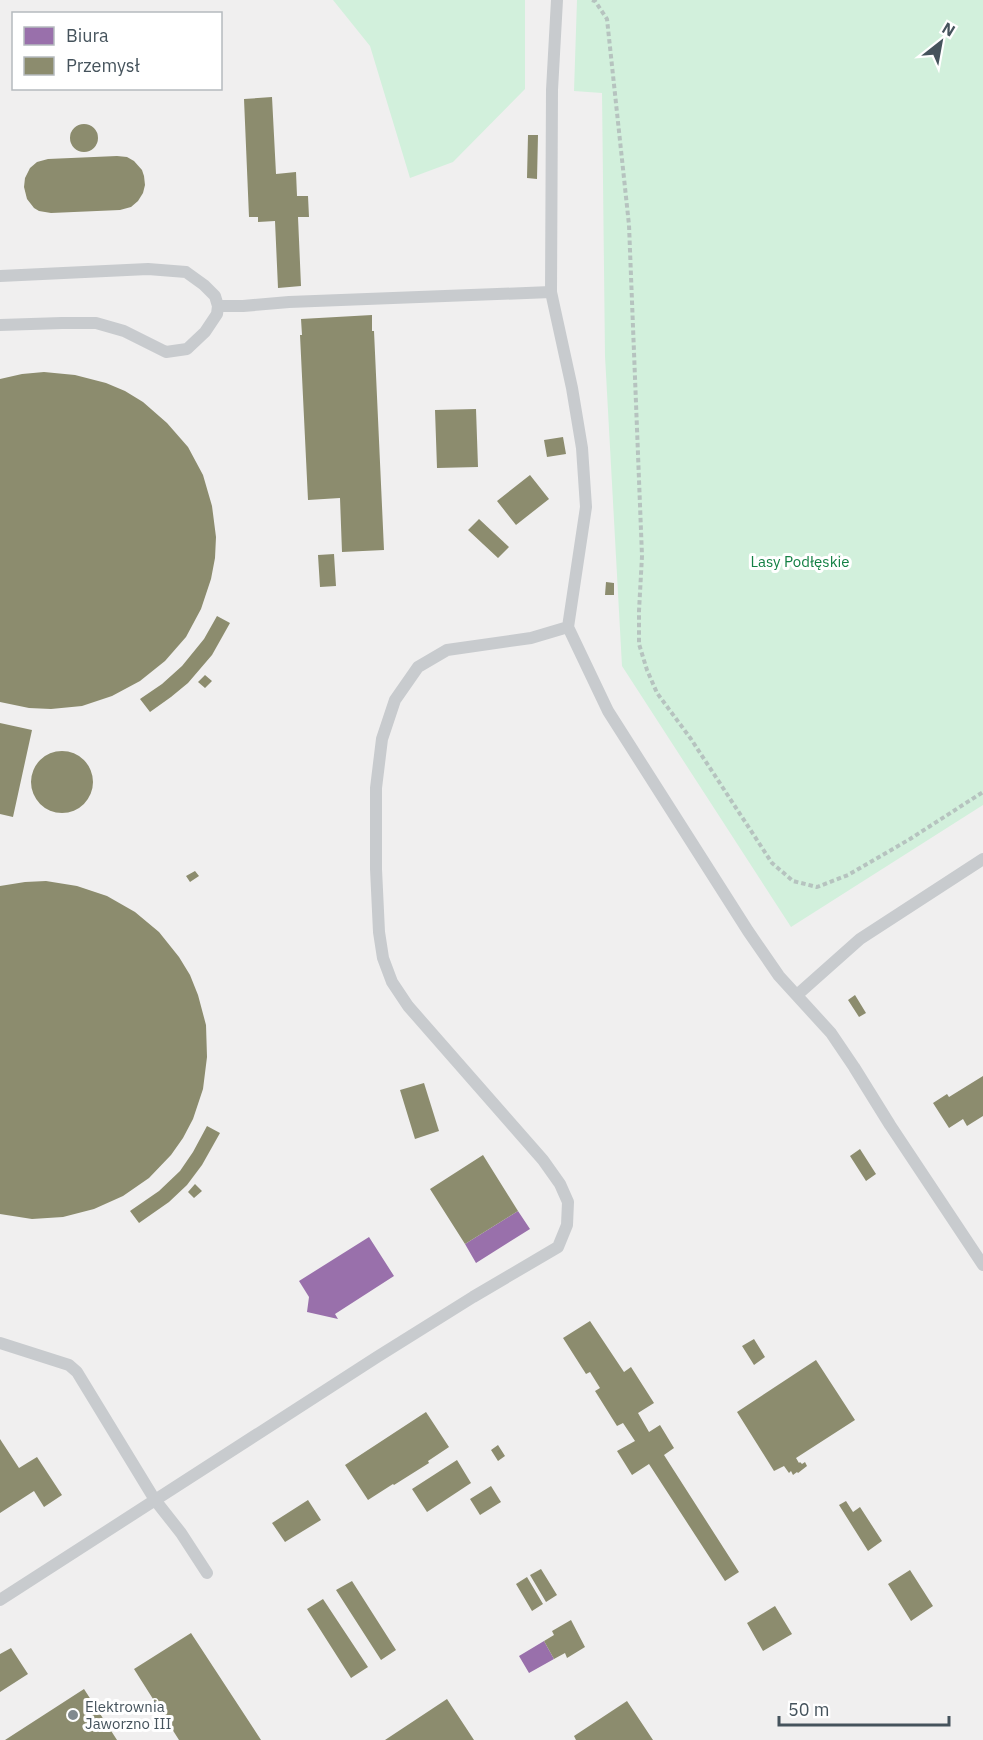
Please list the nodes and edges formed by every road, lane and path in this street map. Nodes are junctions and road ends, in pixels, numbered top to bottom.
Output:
1 (557, 0) edge
2 (592, 0) edge
3 (0, 276) edge
4 (551, 291) junction
5 (218, 306) junction
6 (0, 325) edge
7 (568, 627) junction
8 (983, 792) edge
9 (983, 859) edge
10 (797, 995) junction
11 (983, 1265) edge
12 (0, 1343) edge
13 (155, 1500) junction
14 (207, 1573) dead end
15 (0, 1600) edge

1 - 4 lane
2 - 8 path
3 - 5 lane
4 - 5 lane
4 - 7 lane
5 - 6 lane
7 - 10 lane
7 - 13 lane
9 - 10 lane
10 - 11 lane
12 - 13 lane
13 - 14 lane
13 - 15 lane

